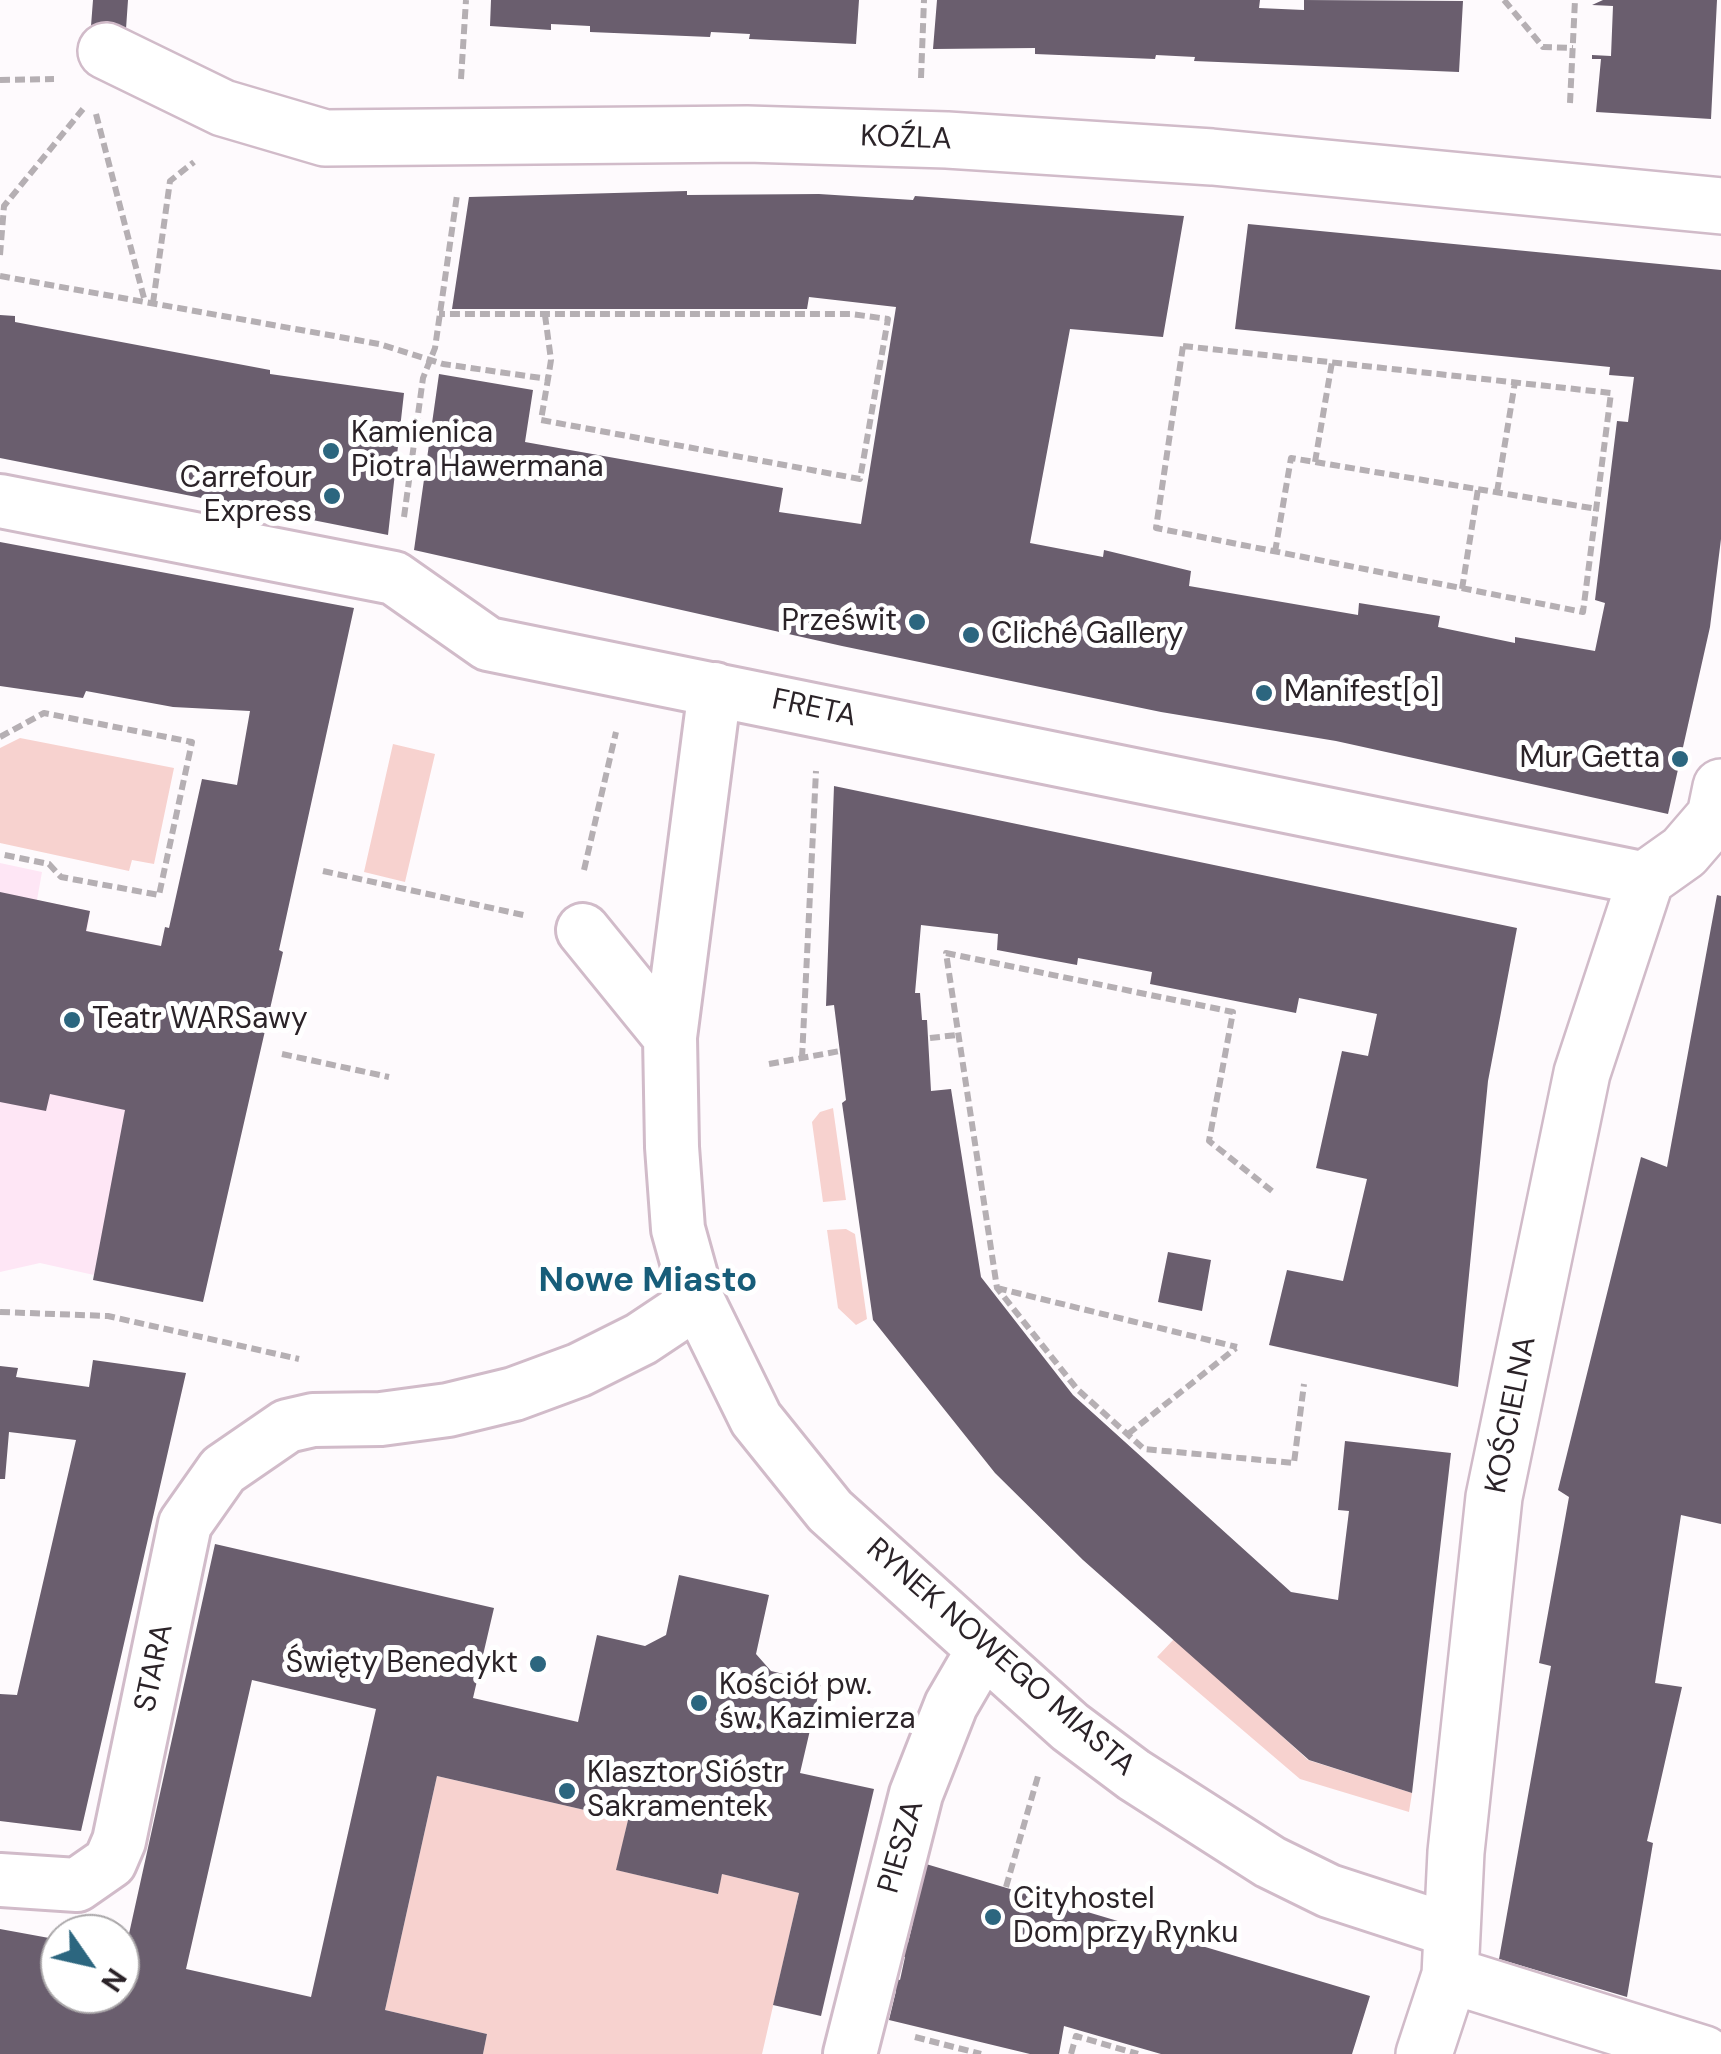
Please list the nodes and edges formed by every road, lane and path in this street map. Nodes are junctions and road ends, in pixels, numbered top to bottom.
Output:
1 (466, 0) edge
2 (924, 0) edge
3 (1504, 0) edge
4 (1575, 0) edge
5 (1572, 48) junction
6 (106, 51) dead end
7 (460, 88) dead end
8 (920, 89) dead end
9 (1570, 103) dead end
10 (224, 108) junction
11 (458, 183) dead end
12 (1721, 206) edge
13 (1, 224) edge
14 (0, 255) edge
15 (0, 276) edge
16 (149, 302) junction
17 (439, 314) junction
18 (545, 315) junction
19 (429, 361) junction
20 (1332, 362) junction
21 (548, 379) junction
22 (1515, 382) junction
23 (1314, 462) junction
24 (1478, 489) junction
25 (1497, 492) junction
26 (0, 501) edge
27 (1597, 509) junction
28 (404, 523) dead end
29 (1275, 552) junction
30 (1462, 589) junction
31 (715, 688) junction
32 (616, 730) dead end
33 (0, 737) edge
34 (816, 770) dead end
35 (1719, 807) edge
36 (0, 854) edge
37 (323, 871) dead end
38 (1646, 879) junction
39 (582, 905) joint
40 (532, 917) dead end
41 (957, 1035) junction
42 (670, 1037) junction
43 (930, 1038) dead end
44 (840, 1051) dead end
45 (282, 1054) dead end
46 (802, 1058) junction
47 (769, 1064) dead end
48 (389, 1076) dead end
49 (1272, 1191) dead end
50 (997, 1288) junction
51 (698, 1302) junction
52 (0, 1312) edge
53 (308, 1360) dead end
54 (1304, 1384) dead end
55 (1128, 1434) junction
56 (983, 1650) junction
57 (1038, 1774) dead end
58 (0, 1880) edge
59 (1006, 1887) dead end
60 (1451, 1953) junction
61 (850, 2054) edge
62 (1070, 2054) edge
63 (1138, 2054) edge
64 (1424, 2054) edge
65 (1704, 2054) edge

1 - 7 path
2 - 8 path
3 - 5 path
4 - 5 path
5 - 9 path
6 - 10 street, KOŹLA
10 - 12 street, KOŹLA
10 - 16 path
11 - 17 path
13 - 14 path
13 - 16 path
15 - 16 path
16 - 19 path
17 - 18 path
17 - 19 path
18 - 21 path
18 - 21 path
19 - 21 path
19 - 28 path
20 - 22 path
20 - 23 path
20 - 29 path
22 - 25 path
22 - 27 path
23 - 24 path
23 - 29 path
24 - 25 path
24 - 30 path
25 - 27 path
26 - 31 street, FRETA
27 - 30 path
29 - 30 path
31 - 38 street, FRETA
31 - 42 street, RYNEK NOWEGO MIASTA
32 - 39 path
33 - 36 path
34 - 46 path
35 - 38 street
37 - 40 path
38 - 60 street, KOŚCIELNA
39 - 42 street
41 - 43 path
41 - 49 path
41 - 50 path
42 - 51 street, RYNEK NOWEGO MIASTA
44 - 46 path
45 - 48 path
46 - 47 path
50 - 55 path
50 - 55 path
51 - 56 street, RYNEK NOWEGO MIASTA
51 - 58 street, STARA
52 - 53 path
54 - 55 path
56 - 60 street, RYNEK NOWEGO MIASTA
56 - 61 street, PIESZA
57 - 59 path
60 - 64 street, KOŚCIELNA
60 - 65 street
62 - 63 path

